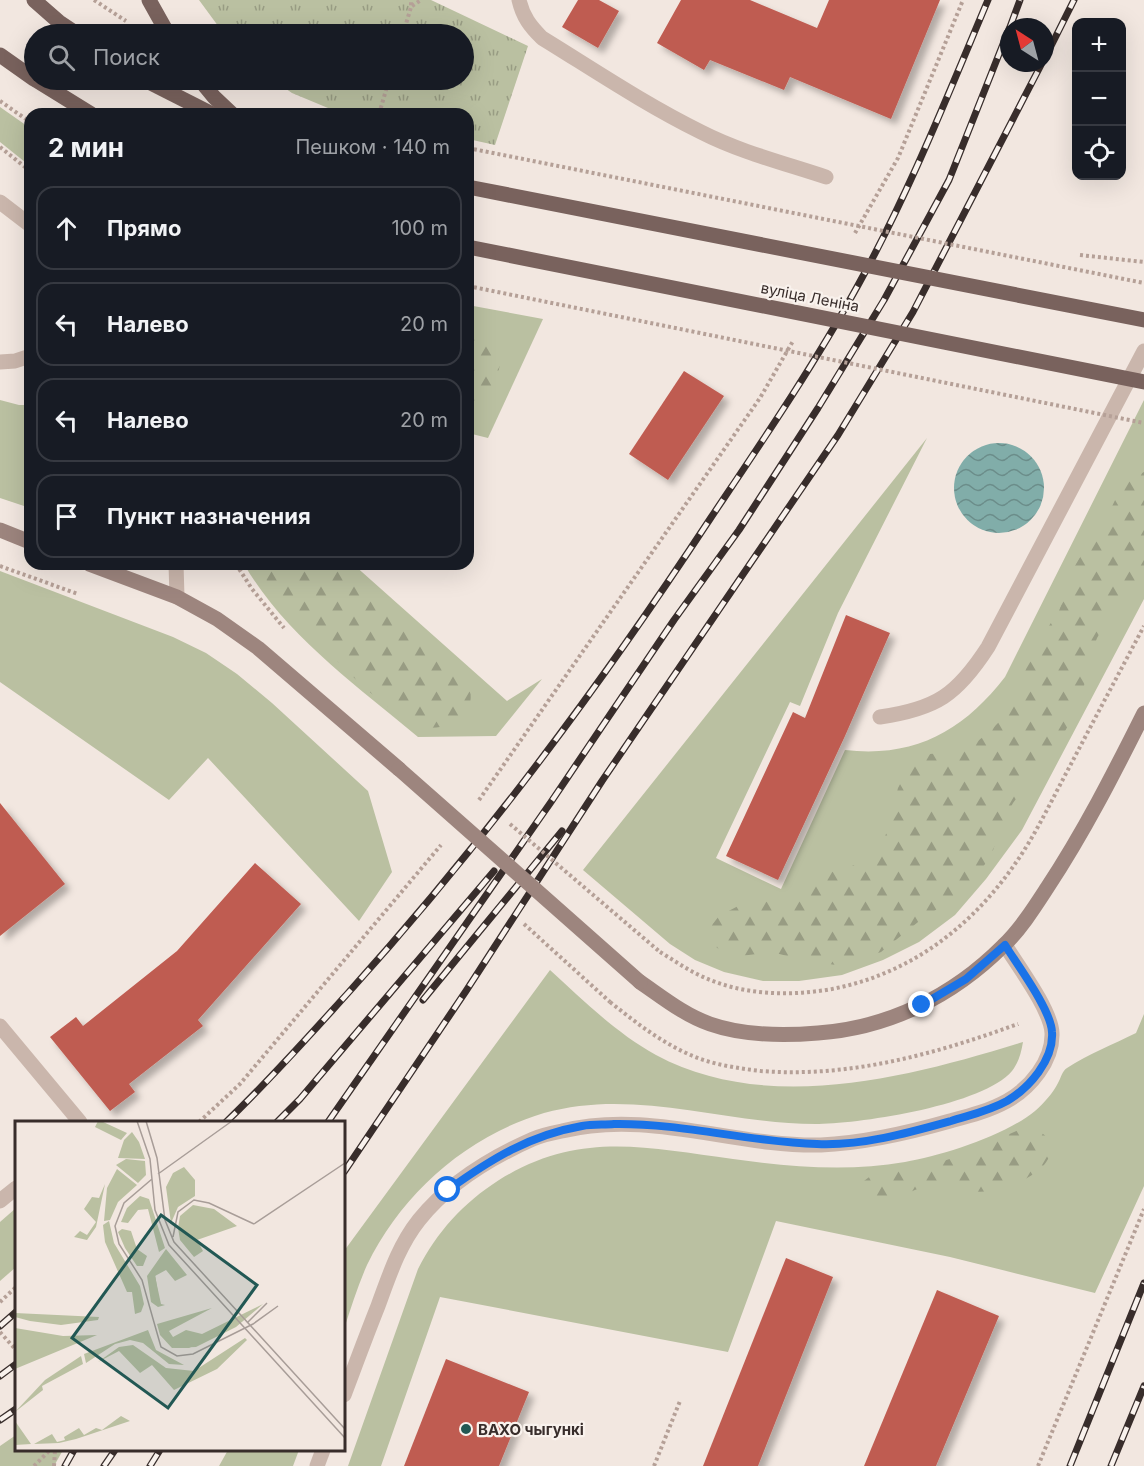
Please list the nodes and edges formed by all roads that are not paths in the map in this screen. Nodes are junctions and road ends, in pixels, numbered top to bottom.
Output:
1 (33, 0) edge
2 (149, 0) edge
3 (519, 0) edge
4 (63, 24) edge
5 (162, 24) edge
6 (0, 55) edge
7 (24, 71) edge
8 (53, 90) edge
9 (165, 90) edge
10 (208, 90) edge
11 (81, 108) edge
12 (200, 108) edge
13 (226, 108) edge
14 (826, 177) dead end
15 (474, 189) edge
16 (0, 202) edge
17 (24, 220) edge
18 (474, 248) edge
19 (1144, 320) edge
20 (1144, 351) edge
21 (24, 358) edge
22 (0, 362) edge
23 (1144, 382) edge
24 (0, 530) edge
25 (24, 540) edge
26 (105, 570) edge
27 (176, 570) edge
28 (177, 597) junction
29 (1144, 713) edge
30 (880, 717) dead end
31 (1005, 945) junction
32 (0, 1026) edge
33 (78, 1119) edge
34 (15, 1189) edge
35 (0, 1202) edge
36 (345, 1392) edge
37 (322, 1451) edge
38 (316, 1466) edge

1 - 4 main road
2 - 5 main road
3 - 14 street
6 - 7 main road
8 - 11 main road
9 - 12 main road
10 - 13 main road
15 - 19 main road, bridge
16 - 17 street
18 - 23 main road, вуліца Леніна, bridge
20 - 30 street
21 - 22 street
24 - 25 street
26 - 28 street
27 - 28 street
28 - 31 street, bridge
29 - 31 street
31 - 36 street
32 - 33 street
34 - 35 street
37 - 38 street

